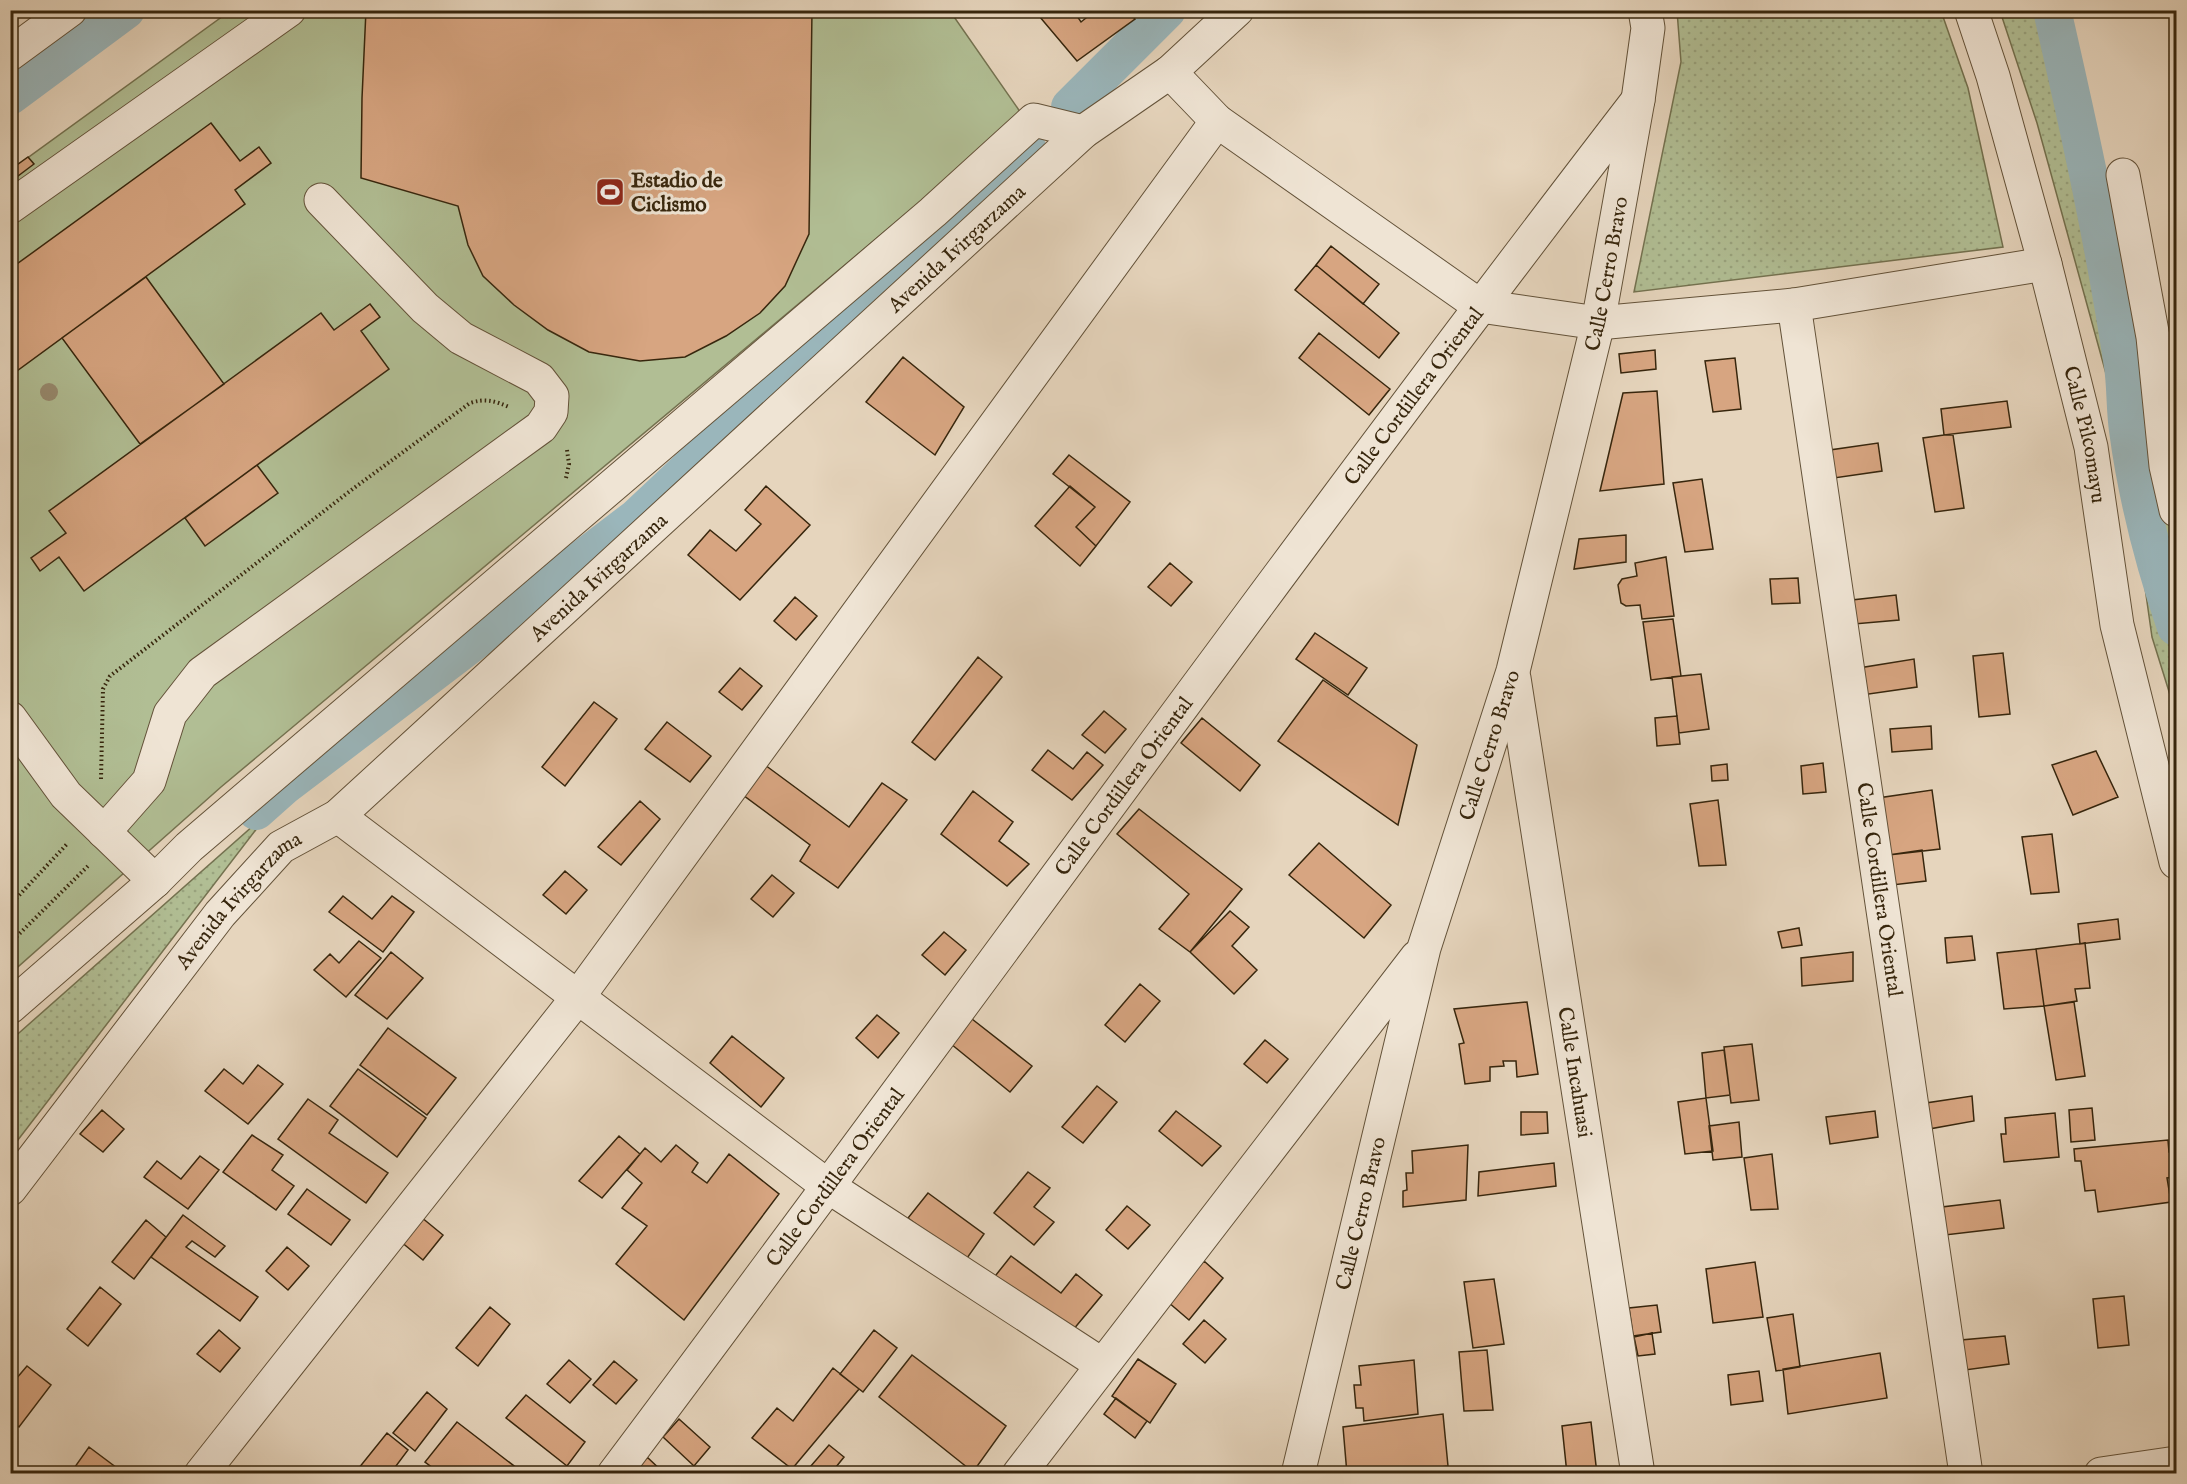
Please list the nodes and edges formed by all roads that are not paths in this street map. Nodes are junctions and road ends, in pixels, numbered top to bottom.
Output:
1 (70, 10) edge
2 (289, 10) edge
3 (1237, 10) edge
4 (1645, 10) edge
5 (1971, 10) edge
6 (10, 54) edge
7 (1170, 72) junction
8 (1638, 100) junction
9 (1217, 122) junction
10 (1083, 132) junction
11 (2123, 175) dead end
12 (321, 200) dead end
13 (10, 207) edge
14 (2044, 264) junction
15 (1794, 305) junction
16 (1480, 306) junction
17 (1598, 323) junction
18 (2176, 510) edge
19 (1513, 671) junction
20 (10, 718) edge
21 (338, 816) junction
22 (95, 824) junction
23 (2176, 862) edge
24 (155, 881) junction
25 (1424, 948) junction
26 (578, 997) junction
27 (10, 1007) edge
28 (829, 1187) junction
29 (10, 1189) edge
30 (1101, 1364) junction
31 (2176, 1463) edge
32 (201, 1473) edge
33 (614, 1473) edge
34 (1019, 1473) edge
35 (1298, 1473) edge
36 (1638, 1473) edge
37 (1966, 1473) edge
38 (2101, 1473) edge

1 - 6 street
2 - 13 street
3 - 7 street, Avenida Ivirgarzama
4 - 8 street, Calle Cerro Bravo
5 - 14 street, Calle Pilcomayu
7 - 9 street
7 - 10 street, Avenida Ivirgarzama
8 - 16 street, Calle Cordillera Oriental
8 - 17 street, Calle Cerro Bravo
9 - 16 street
9 - 26 street
10 - 21 street, Avenida Ivirgarzama
10 - 24 street
11 - 18 street
12 - 22 street
14 - 15 street
14 - 23 street, Calle Pilcomayu
15 - 17 street
15 - 37 street, Calle Cordillera Oriental
16 - 17 street
16 - 28 street, Calle Cordillera Oriental
17 - 19 street, Calle Cerro Bravo
19 - 25 street, Calle Cerro Bravo
19 - 36 street, Calle Incahuasi
20 - 22 street
21 - 26 street
21 - 29 street, Avenida Ivirgarzama
22 - 24 street
24 - 27 street
25 - 30 street
25 - 35 street, Calle Cerro Bravo
26 - 28 street
26 - 32 street
28 - 30 street
28 - 33 street, Calle Cordillera Oriental
30 - 34 street
31 - 38 street

